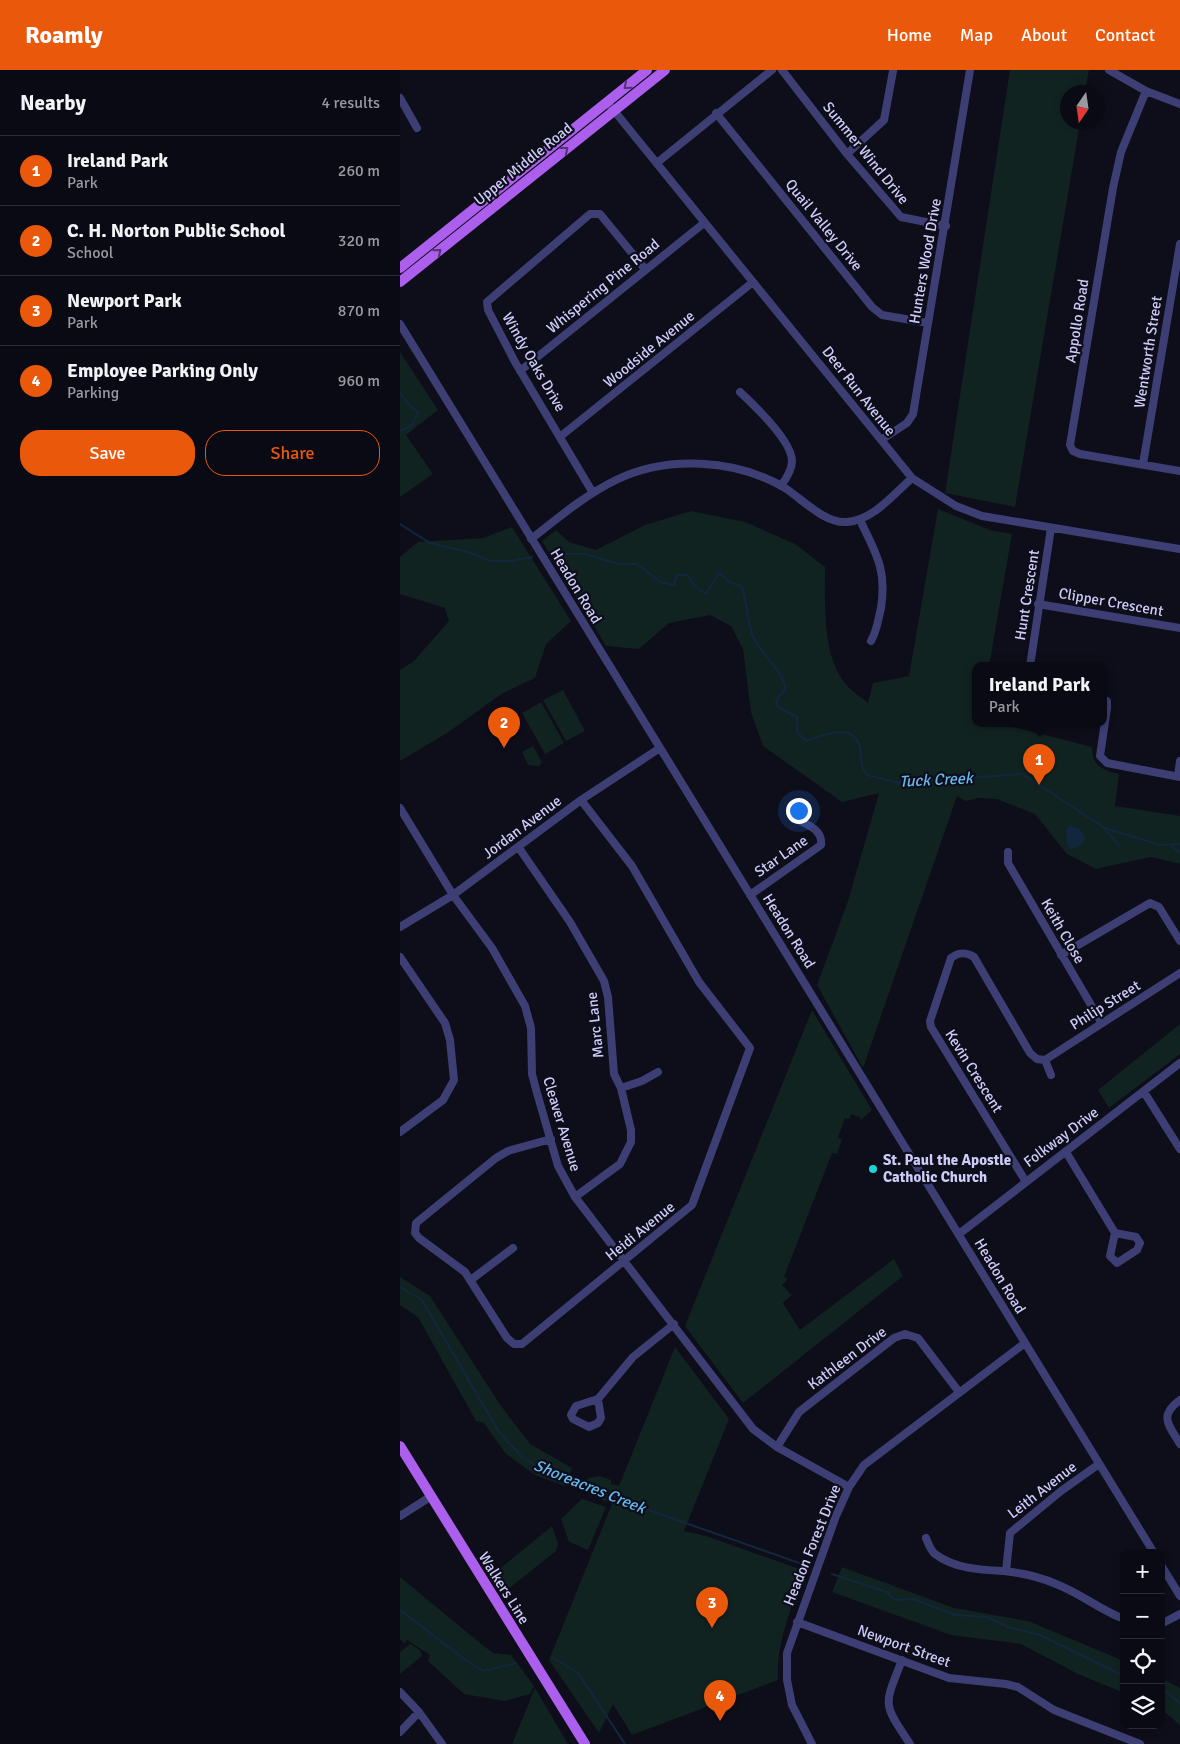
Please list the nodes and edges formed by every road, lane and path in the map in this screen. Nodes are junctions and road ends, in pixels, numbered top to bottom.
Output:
1 (647, 70) edge
2 (665, 70) edge
3 (772, 70) edge
4 (782, 70) edge
5 (970, 70) edge
6 (892, 71) edge
7 (1114, 71) edge
8 (1146, 91) junction
9 (400, 98) edge
10 (607, 102) junction
11 (1180, 104) edge
12 (614, 111) junction
13 (716, 113) junction
14 (417, 128) dead end
15 (847, 154) junction
16 (658, 162) junction
17 (704, 223) junction
18 (946, 226) junction
19 (1180, 244) edge
20 (400, 268) edge
21 (645, 269) junction
22 (400, 282) edge
23 (753, 282) junction
24 (928, 323) junction
25 (400, 324) edge
26 (520, 371) junction
27 (740, 392) dead end
28 (561, 436) junction
29 (880, 440) junction
30 (1143, 464) junction
31 (1180, 471) edge
32 (912, 478) junction
33 (781, 486) junction
34 (593, 493) junction
35 (860, 520) junction
36 (1051, 528) junction
37 (531, 539) junction
38 (1180, 549) edge
39 (1038, 604) junction
40 (1180, 628) edge
41 (871, 641) dead end
42 (1031, 662) edge
43 (1107, 701) edge
44 (1107, 714) edge
45 (1105, 727) edge
46 (660, 748) junction
47 (1180, 761) edge
48 (1179, 776) edge
49 (581, 800) junction
50 (400, 808) edge
51 (796, 819) dead end
52 (519, 848) junction
53 (1008, 852) dead end
54 (453, 895) junction
55 (750, 895) junction
56 (400, 927) edge
57 (1180, 942) edge
58 (1061, 955) junction
59 (400, 957) edge
60 (1180, 974) edge
61 (1101, 1022) junction
62 (1045, 1060) junction
63 (1180, 1063) edge
64 (658, 1072) dead end
65 (1051, 1075) dead end
66 (620, 1088) junction
67 (1144, 1092) junction
68 (400, 1132) edge
69 (551, 1139) junction
70 (1180, 1149) edge
71 (1066, 1152) junction
72 (1026, 1182) junction
73 (576, 1198) junction
74 (1115, 1233) dead end
75 (959, 1234) junction
76 (513, 1248) dead end
77 (625, 1260) junction
78 (472, 1279) junction
79 (674, 1324) junction
80 (1025, 1343) junction
81 (959, 1392) junction
82 (598, 1399) dead end
83 (1180, 1400) edge
84 (1180, 1444) edge
85 (400, 1446) edge
86 (777, 1447) junction
87 (1100, 1464) junction
88 (849, 1487) junction
89 (430, 1497) junction
90 (400, 1516) edge
91 (926, 1538) dead end
92 (1152, 1549) edge
93 (1006, 1571) junction
94 (1165, 1572) edge
95 (1180, 1596) edge
96 (1180, 1614) edge
97 (1120, 1617) edge
98 (797, 1622) junction
99 (1165, 1622) edge
100 (902, 1660) junction
101 (400, 1692) edge
102 (419, 1712) junction
103 (400, 1732) edge
104 (442, 1744) edge
105 (585, 1744) edge
106 (812, 1744) edge
107 (910, 1744) edge
108 (1140, 1744) edge

1 -> 10 main road, Upper Middle Road
2 - 12 main road, Upper Middle Road
3 - 13 street
4 - 15 street, Summer Wind Drive
5 - 18 street, Hunters Wood Drive
6 - 15 street
7 - 8 street
8 - 11 street
8 - 30 street, Appollo Road
9 - 14 street
10 - 12 street, Deer Run Avenue
10 - 20 main road, Upper Middle Road
12 - 16 street, Deer Run Avenue
22 -> 12 main road, Upper Middle Road
13 - 16 street
13 - 24 street, Quail Valley Drive
15 - 18 street, Summer Wind Drive
16 - 17 street, Deer Run Avenue
17 - 21 street, Whispering Pine Road
17 - 23 street, Deer Run Avenue
18 - 24 street, Hunters Wood Drive
19 - 30 street, Wentworth Street
21 - 26 street, Whispering Pine Road
21 - 26 street, Windy Oaks Drive
23 - 28 street, Woodside Avenue
23 - 29 street, Deer Run Avenue
24 - 29 street, Hunters Wood Drive
25 - 37 street, Headon Road
26 - 28 street, Windy Oaks Drive
27 - 33 street
28 - 34 street, Windy Oaks Drive
29 - 32 street, Deer Run Avenue
30 - 31 street, Appollo Road
32 - 35 street
32 - 36 street, Deer Run Avenue
33 - 34 street
33 - 35 street
34 - 37 street
35 - 41 street
36 - 38 street, Deer Run Avenue
36 - 39 street, Hunt Crescent
37 - 46 street, Headon Road
39 - 40 street, Clipper Crescent
39 - 42 street, Hunt Crescent
43 - 44 street
45 - 48 street
46 - 49 street, Jordan Avenue
46 - 55 street, Headon Road
47 - 48 street
49 - 52 street, Jordan Avenue
49 - 77 street, Heidi Avenue
50 - 54 street, Cleaver Avenue
51 - 55 street, Star Lane
52 - 54 street, Jordan Avenue
52 - 66 street, Marc Lane
53 - 58 street, Keith Close
54 - 56 street, Jordan Avenue
54 - 69 street, Cleaver Avenue
55 - 75 street, Headon Road
57 - 58 street
58 - 61 street, Keith Close
59 - 68 street
60 - 61 street, Philip Street
61 - 62 street, Philip Street
62 - 65 street
62 - 72 street, Kevin Crescent
63 - 67 street, Folkway Drive
64 - 66 street
66 - 73 street, Marc Lane
67 - 70 street
67 - 71 street, Folkway Drive
69 - 73 street, Cleaver Avenue
69 - 78 street, Heidi Avenue
71 - 72 street, Folkway Drive
71 - 74 street
72 - 75 street, Folkway Drive
73 - 77 street, Cleaver Avenue
75 - 80 street, Headon Road
76 - 78 street
77 - 78 street, Heidi Avenue
77 - 79 street, Cleaver Avenue
79 - 82 street
79 - 86 street, Cleaver Avenue
80 - 81 street, Headon Forest Drive
80 - 87 street, Headon Road
81 - 86 street, Kathleen Drive
81 - 88 street, Headon Forest Drive
83 - 84 street
85 - 89 main road, Walkers Line
86 - 88 street, Cleaver Avenue
87 - 92 street, Headon Road
87 - 93 street, Leith Avenue
88 - 98 street, Headon Forest Drive
89 - 90 street
89 - 105 main road, Walkers Line
91 - 93 street
93 - 97 street
94 - 95 street
96 - 99 street
98 - 100 street, Newport Street
98 - 106 street, Headon Forest Drive
100 - 107 street
100 - 108 street, Newport Street
101 - 102 street
102 - 103 street
102 - 104 street

